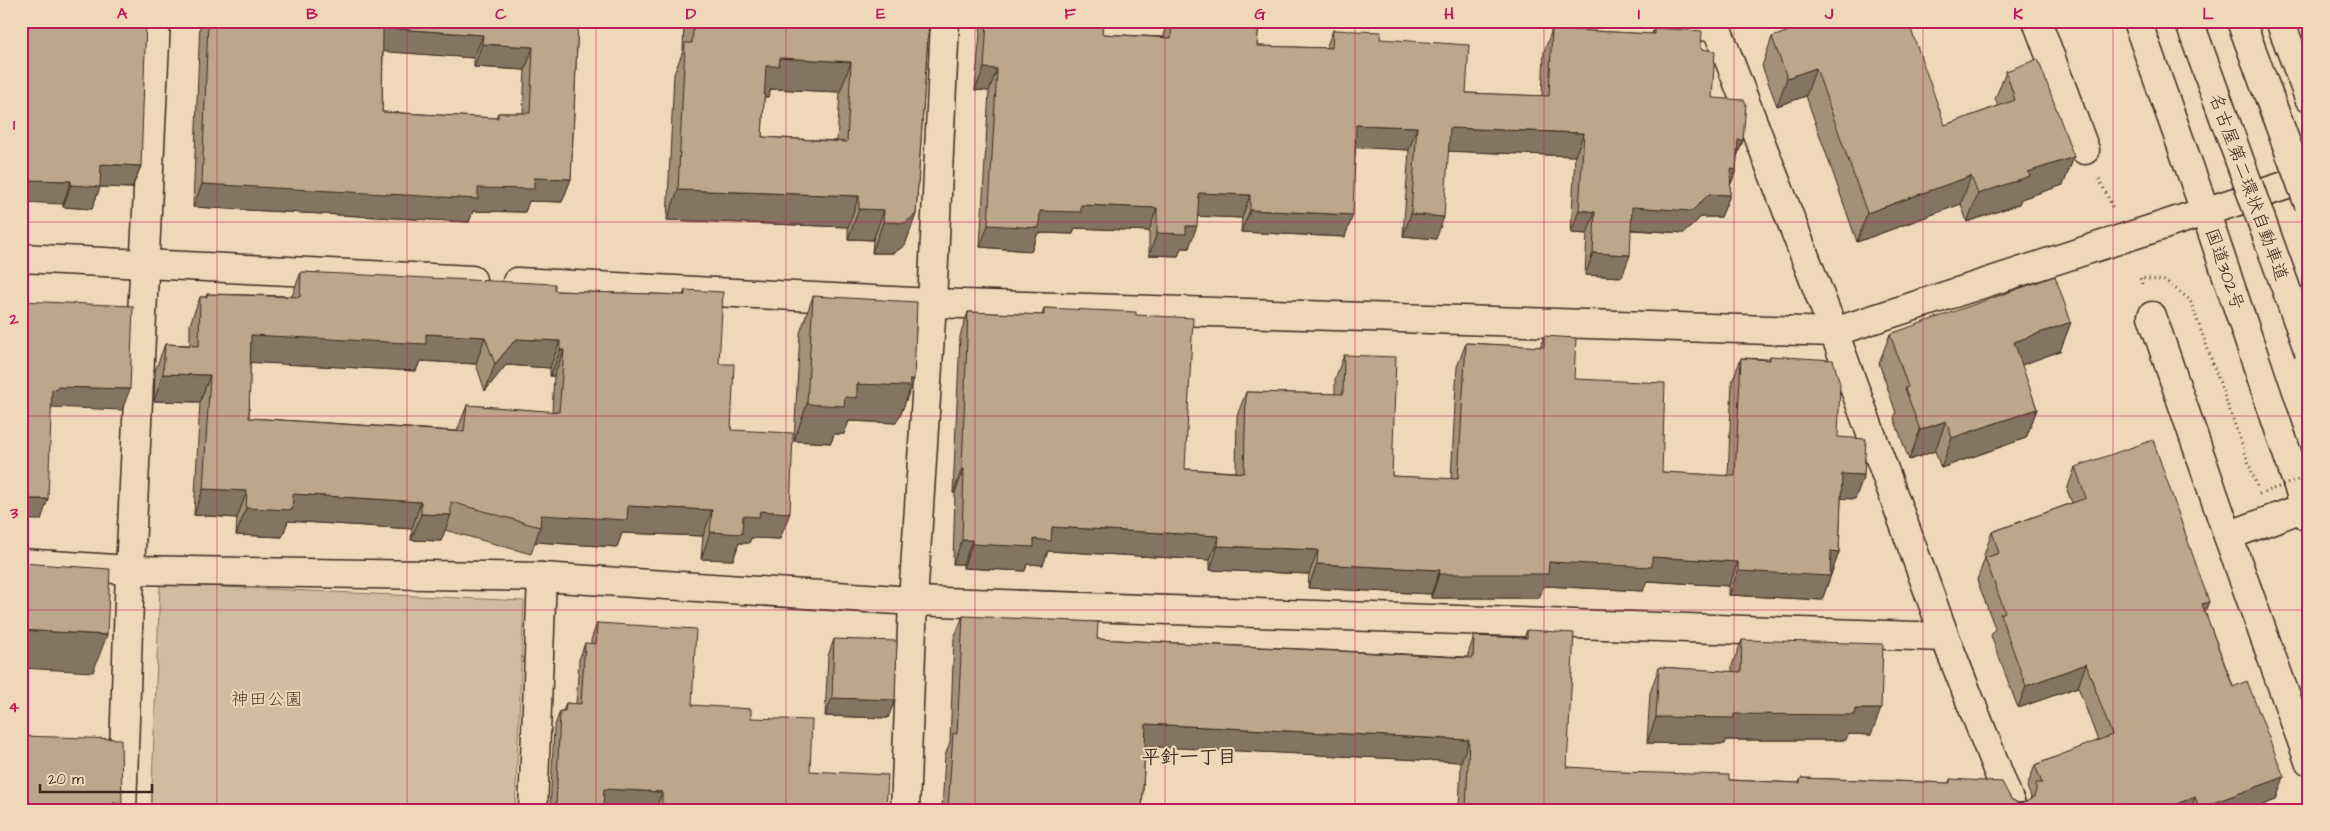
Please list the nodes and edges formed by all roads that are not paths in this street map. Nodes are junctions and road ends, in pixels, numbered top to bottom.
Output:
1 (156, 21) edge
2 (945, 21) edge
3 (1592, 21) edge
4 (2037, 21) edge
5 (2137, 21) edge
6 (2189, 21) edge
7 (2241, 21) edge
8 (2280, 21) edge
9 (1715, 24) edge
10 (2309, 98) edge
11 (2085, 150) road end
12 (2309, 178) edge
13 (2309, 206) edge
14 (2205, 211) junction
15 (21, 258) edge
16 (145, 264) junction
17 (932, 303) junction
18 (2152, 316) dead end
19 (1834, 332) junction
20 (2309, 352) edge
21 (2307, 513) edge
22 (2228, 536) junction
23 (21, 563) edge
24 (130, 570) junction
25 (542, 576) junction
26 (913, 601) junction
27 (1945, 637) junction
28 (2309, 761) edge
29 (122, 810) edge
30 (533, 810) edge
31 (905, 810) edge
32 (2013, 810) edge

1 - 16 main road
2 - 17 main road
3 - 9 main road
4 - 11 main road
5 - 14 main road, 国道302号
6 - 20 main road, 名古屋第二環状自動車道, bridge
7 - 13 main road, bridge
8 - 10 main road
9 - 19 main road
12 - 14 main road
14 - 19 main road
14 - 21 main road, 国道302号
15 - 16 main road
16 - 17 main road
16 - 24 main road
17 - 19 main road
17 - 26 main road
18 - 22 main road
19 - 27 main road
21 - 22 main road
22 - 28 main road
23 - 24 main road
24 - 25 main road
24 - 29 main road
25 - 26 main road
25 - 30 main road
26 - 27 main road
26 - 31 main road
27 - 32 main road

